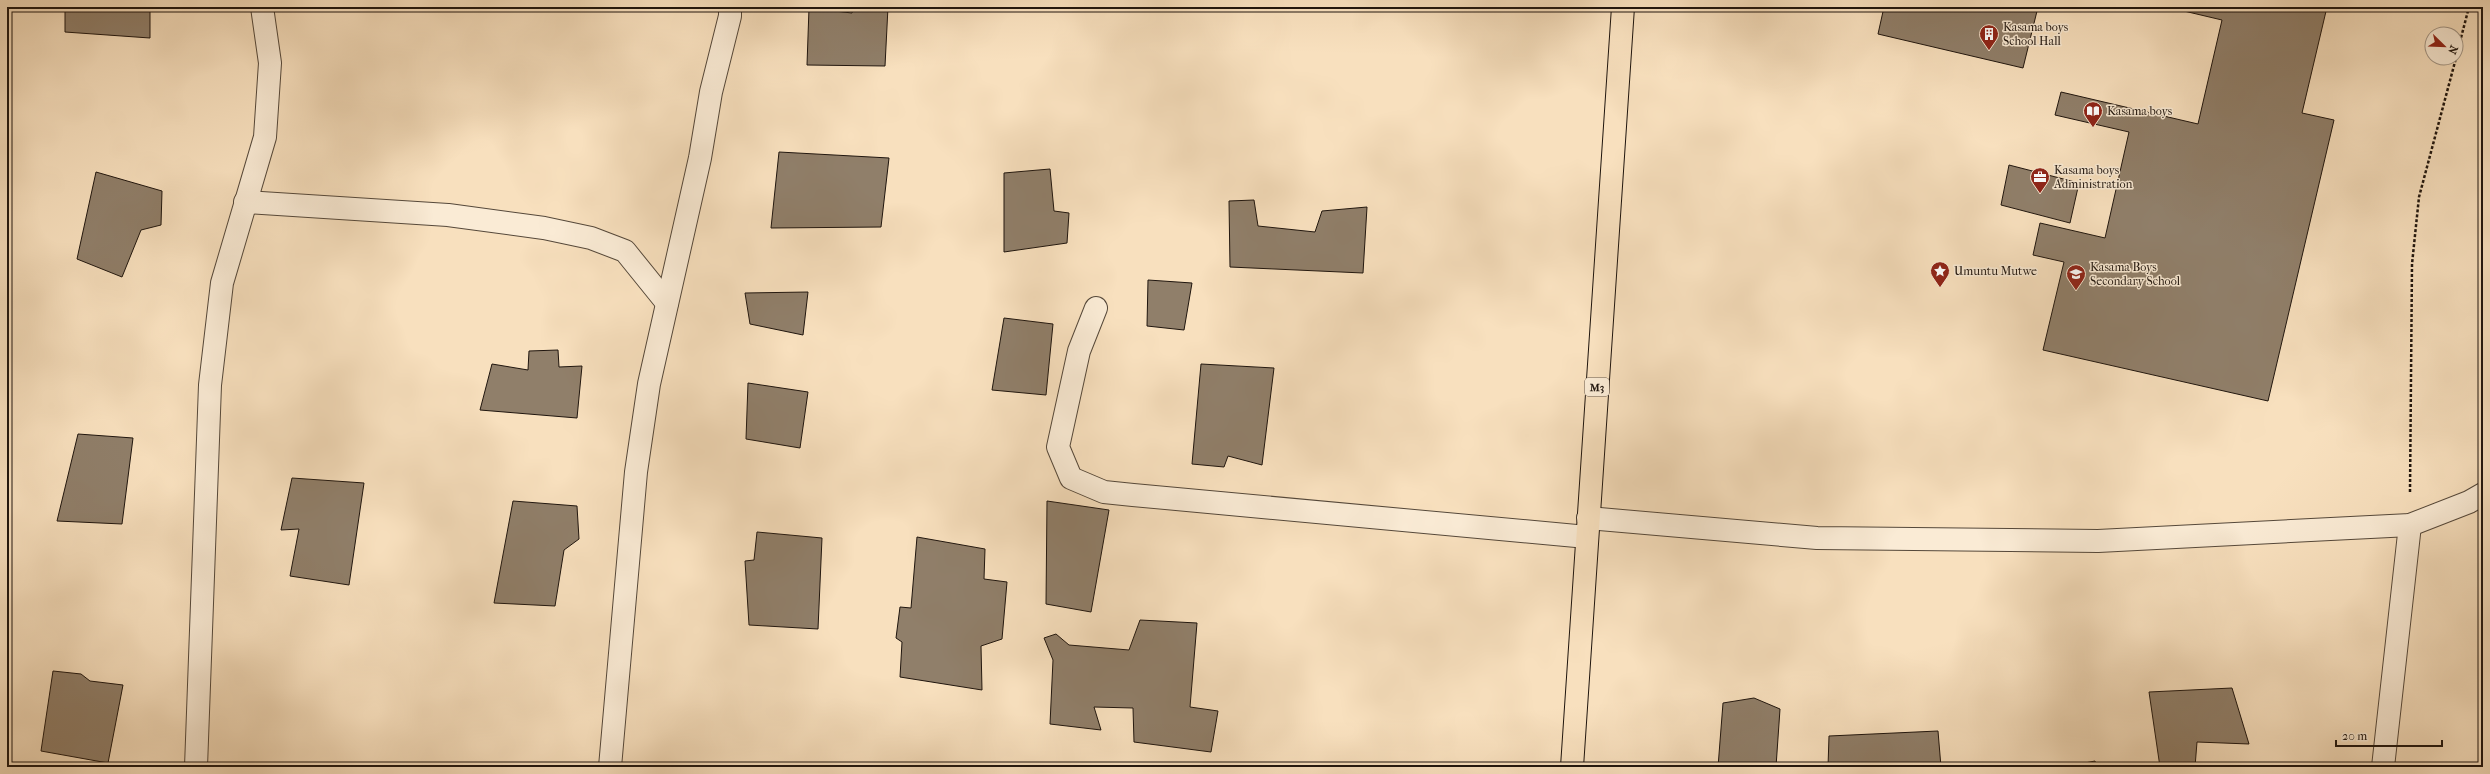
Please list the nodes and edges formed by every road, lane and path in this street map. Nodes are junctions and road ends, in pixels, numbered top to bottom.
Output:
1 (262, 7) edge
2 (730, 7) edge
3 (1623, 7) edge
4 (2469, 7) edge
5 (2464, 26) edge
6 (2454, 66) edge
7 (245, 202) junction
8 (667, 303) junction
9 (1096, 308) dead end
10 (2483, 494) edge
11 (2410, 525) junction
12 (1588, 527) junction
13 (196, 767) edge
14 (610, 767) edge
15 (1572, 767) edge
16 (2383, 767) edge

1 - 7 street
2 - 8 street
3 - 12 main road, M3
4 - 5 path
6 - 11 path
7 - 8 street
7 - 13 street
8 - 14 street
9 - 12 street
10 - 11 street
11 - 12 street
11 - 16 street
12 - 15 main road, M3

